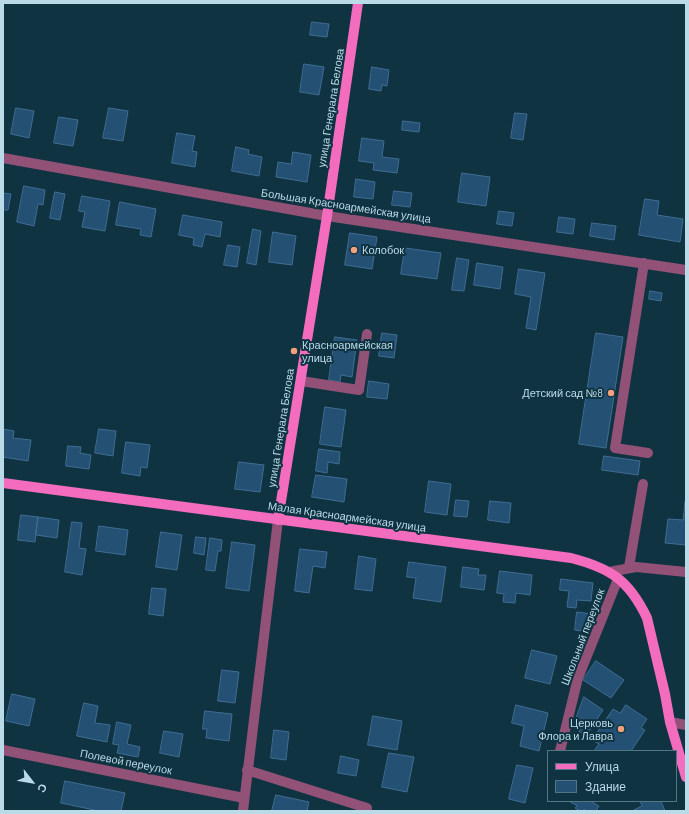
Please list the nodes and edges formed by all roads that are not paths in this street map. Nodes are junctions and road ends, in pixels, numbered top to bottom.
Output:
1 (358, 3) edge
2 (3, 158) edge
3 (327, 216) junction
4 (644, 263) junction
5 (686, 270) edge
6 (367, 334) dead end
7 (301, 381) junction
8 (648, 453) dead end
9 (3, 483) edge
10 (643, 484) dead end
11 (278, 520) junction
12 (629, 568) junction
13 (609, 572) junction
14 (686, 572) edge
15 (618, 579) junction
16 (670, 722) junction
17 (686, 725) edge
18 (3, 750) edge
19 (560, 750) edge
20 (248, 770) junction
21 (686, 778) edge
22 (244, 798) junction
23 (367, 808) dead end
24 (243, 811) edge

1 - 3 main road, улица Генерала Белова
2 - 3 street, Большая Красноармейская улица
3 - 4 street, Большая Красноармейская улица
3 - 7 main road, улица Генерала Белова
4 - 5 street, Большая Красноармейская улица
4 - 8 street
6 - 7 street
7 - 11 main road, улица Генерала Белова
9 - 11 main road, Малая Красноармейская улица
10 - 12 street
11 - 13 main road, Малая Красноармейская улица
11 - 20 street, улица Генерала Белова
12 - 13 street
12 - 14 street
13 - 15 main road, Малая Красноармейская улица
15 - 16 main road, Малая Красноармейская улица
15 - 19 street, Школьный переулок
16 - 17 street
16 - 21 main road, Малая Красноармейская улица
18 - 22 street, Полевой переулок
20 - 22 street, улица Генерала Белова
20 - 23 street
22 - 24 street, улица Генерала Белова

